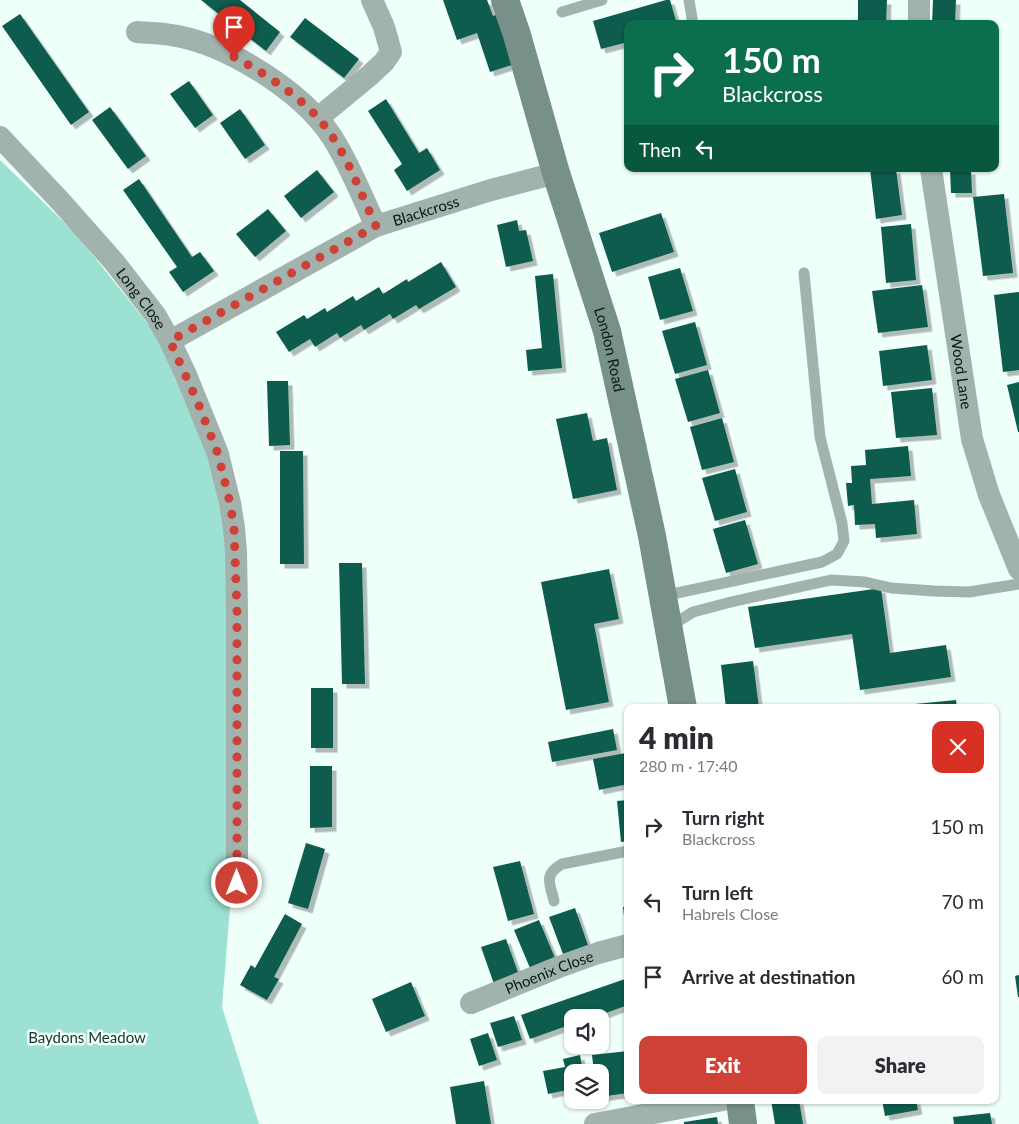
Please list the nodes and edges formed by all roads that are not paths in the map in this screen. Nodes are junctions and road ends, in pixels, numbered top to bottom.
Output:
1 (372, 0) edge
2 (505, 0) edge
3 (602, 0) edge
4 (689, 0) edge
5 (919, 0) edge
6 (562, 12) dead end
7 (692, 20) edge
8 (919, 20) edge
9 (137, 32) dead end
10 (318, 118) junction
11 (0, 138) edge
12 (931, 172) edge
13 (556, 173) junction
14 (376, 226) junction
15 (804, 273) dead end
16 (170, 341) junction
17 (1019, 569) edge
18 (1019, 584) edge
19 (662, 596) junction
20 (669, 627) junction
21 (682, 704) edge
22 (624, 852) edge
23 (237, 883) dead end
24 (554, 901) dead end
25 (624, 946) edge
26 (471, 1003) dead end
27 (702, 1104) edge
28 (740, 1104) edge
29 (595, 1124) edge
30 (743, 1124) edge

1 - 10 street
2 - 13 street, London Road
3 - 6 lane
4 - 7 lane
5 - 8 street
9 - 10 street
10 - 14 street
11 - 16 street, Long Close
12 - 17 street, Wood Lane
13 - 14 street, Blackcross
13 - 19 street, London Road
14 - 16 street, Blackcross
15 - 19 lane
16 - 23 street, Long Close
18 - 20 lane
19 - 20 street, London Road
20 - 21 street, London Road
22 - 24 lane
25 - 26 street, Phoenix Close
27 - 29 street
28 - 30 street

